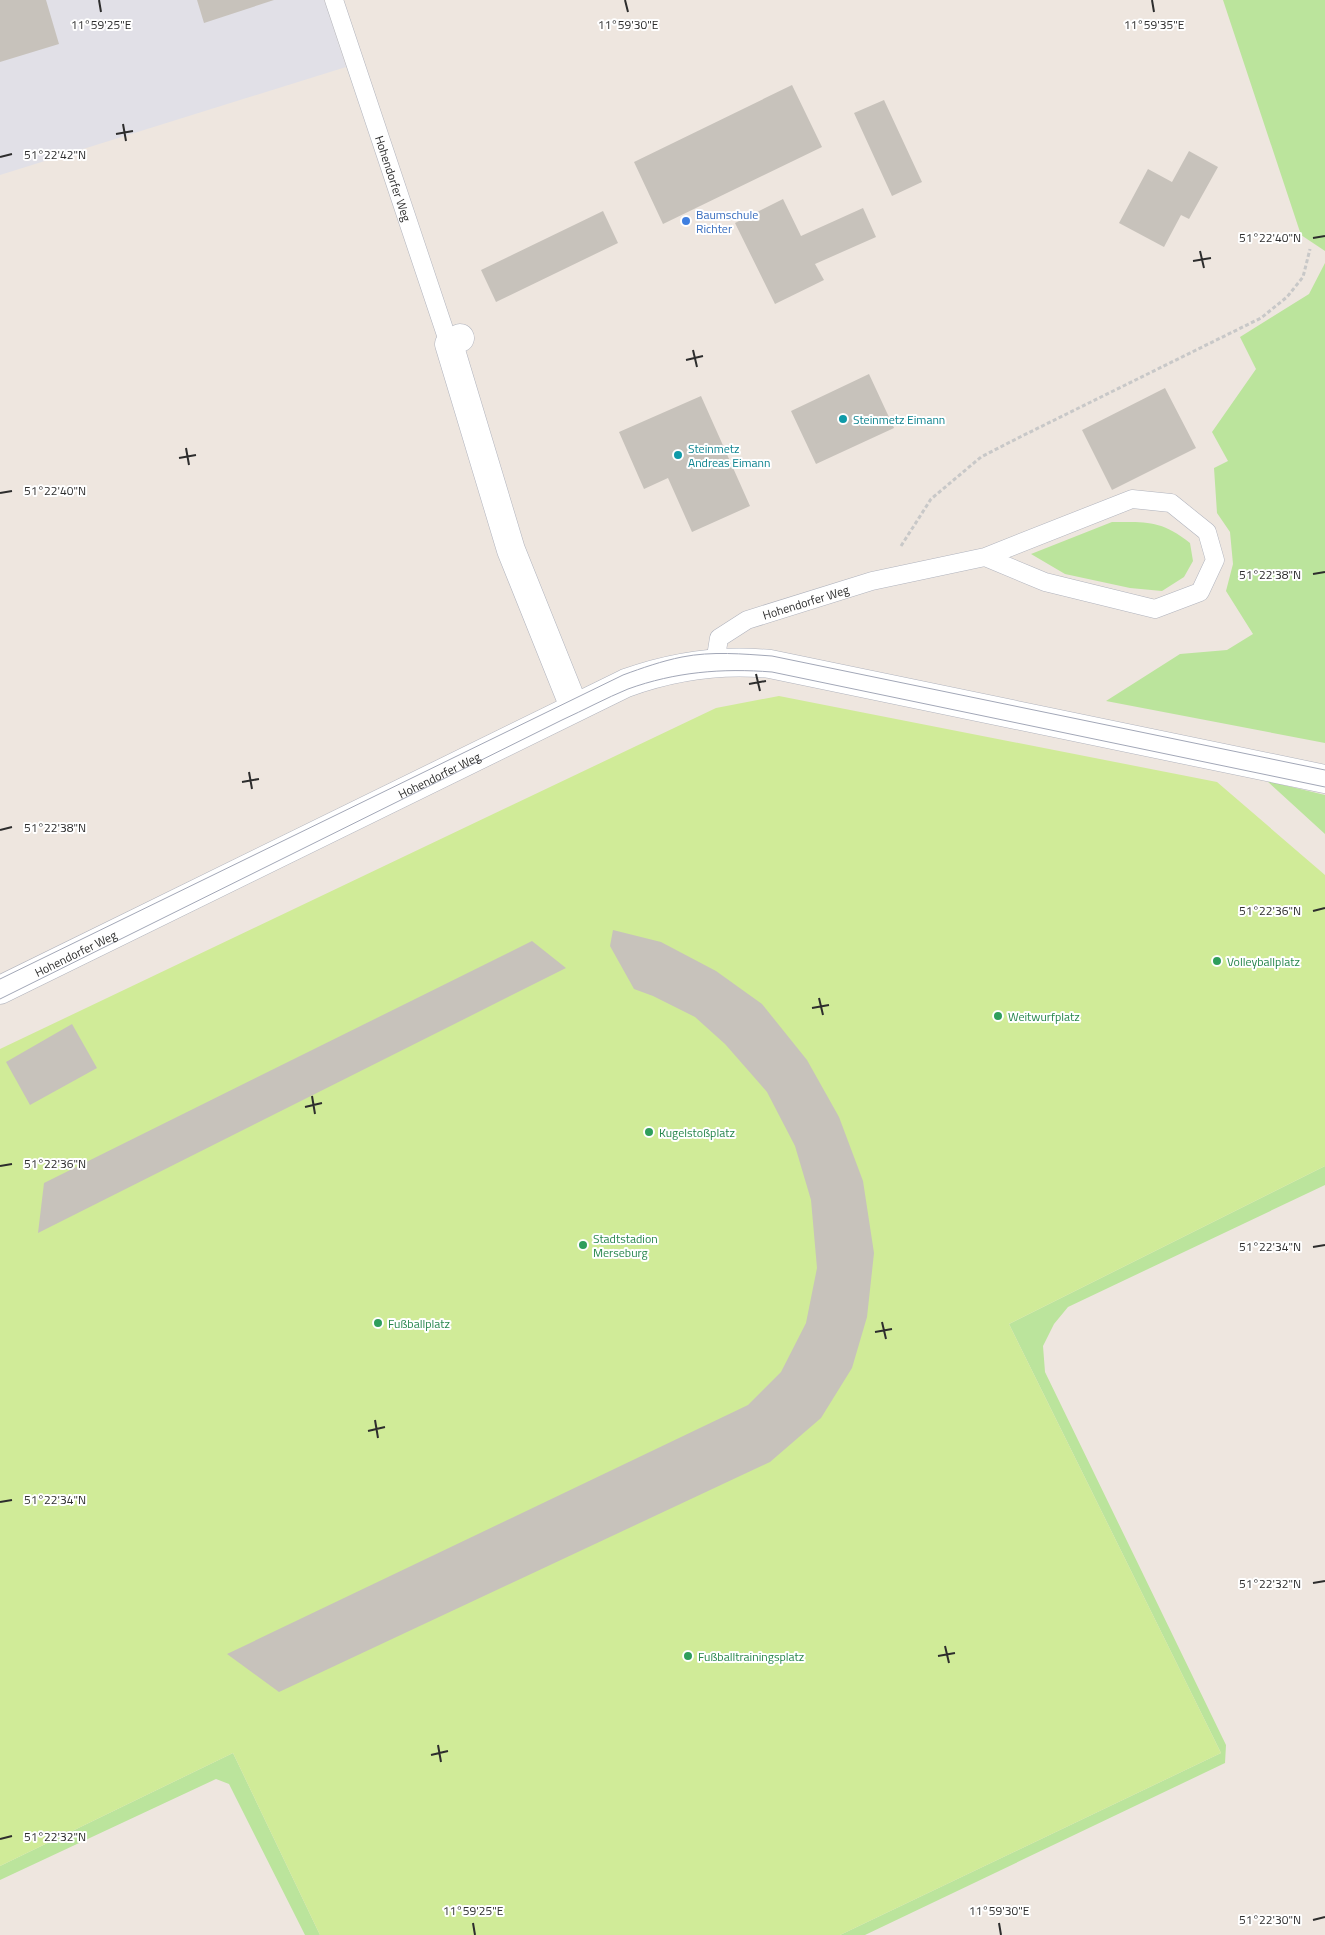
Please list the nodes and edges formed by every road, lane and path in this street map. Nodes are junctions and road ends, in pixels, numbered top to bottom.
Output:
1 (334, 0) edge
2 (1310, 249) dead end
3 (454, 341) joint
4 (985, 557) junction
5 (872, 582) junction
6 (715, 663) junction
7 (574, 707) junction
8 (1325, 779) edge
9 (0, 990) edge

1 - 3 lane, Hohendorfer Weg
2 - 5 path
3 - 7 street
4 - 4 lane, Hohendorfer Weg
4 - 5 lane, Hohendorfer Weg
5 - 6 lane, Hohendorfer Weg
6 - 7 street, Hohendorfer Weg
6 - 8 street
7 - 9 street, Hohendorfer Weg

